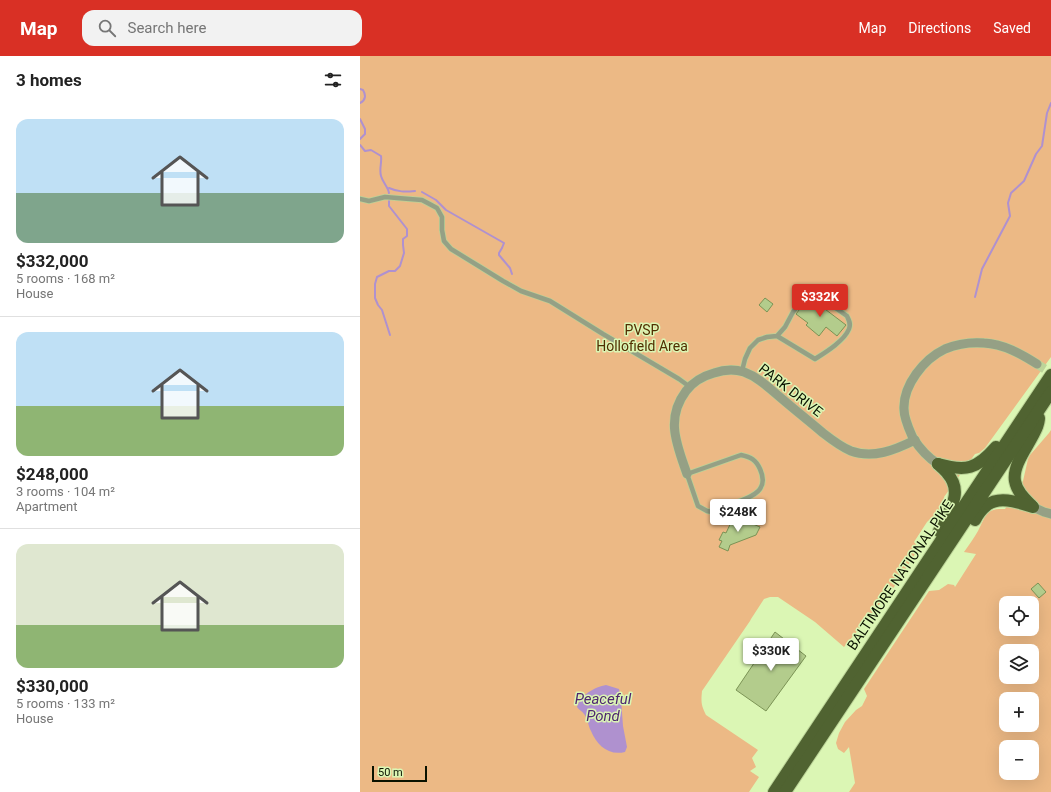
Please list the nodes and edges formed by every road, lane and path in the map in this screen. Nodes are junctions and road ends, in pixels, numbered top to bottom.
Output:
1 (360, 199) edge
2 (777, 336) junction
3 (1037, 364) tunnel mouth
4 (742, 371) junction
5 (1051, 376) edge
6 (690, 387) junction
7 (1051, 392) edge
8 (1044, 402) junction
9 (1021, 420) junction
10 (915, 440) junction
11 (938, 464) junction
12 (687, 474) junction
13 (1033, 507) junction
14 (1051, 514) edge
15 (937, 563) junction
16 (923, 567) junction
17 (774, 792) edge
18 (786, 792) edge

1 - 6 lane
2 - 2 lane
2 - 4 lane
3 - 10 street
4 - 6 street, PARK DRIVE
4 - 10 street, PARK DRIVE
5 - 9 main road, BALTIMORE NATIONAL PIKE
6 - 12 street, PARK DRIVE
7 - 8 main road, BALTIMORE NATIONAL PIKE
8 - 13 main road
8 - 15 main road, BALTIMORE NATIONAL PIKE
9 - 11 main road
9 - 16 main road, BALTIMORE NATIONAL PIKE
10 - 11 street
11 - 16 main road
12 - 12 lane, PARK DRIVE
13 - 14 street
13 - 15 main road
15 - 18 main road, BALTIMORE NATIONAL PIKE
16 - 17 main road, BALTIMORE NATIONAL PIKE

